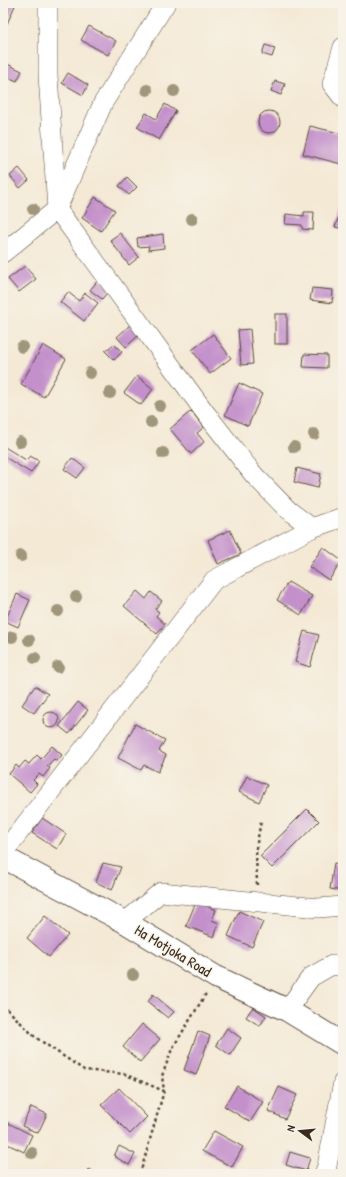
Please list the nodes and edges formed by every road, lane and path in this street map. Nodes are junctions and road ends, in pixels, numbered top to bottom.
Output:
1 (48, 3) edge
2 (166, 3) edge
3 (343, 47) edge
4 (343, 98) edge
5 (57, 209) junction
6 (3, 253) edge
7 (343, 517) edge
8 (312, 528) junction
9 (261, 820) dead end
10 (3, 853) edge
11 (3, 857) edge
12 (233, 900) junction
13 (343, 906) edge
14 (125, 922) junction
15 (343, 966) edge
16 (216, 977) junction
17 (3, 1005) edge
18 (287, 1010) junction
19 (343, 1044) edge
20 (343, 1082) edge
21 (164, 1091) junction
22 (140, 1174) edge
23 (324, 1174) edge

1 - 5 street
2 - 5 street
3 - 4 street
5 - 6 street
5 - 8 street
7 - 8 street
8 - 10 street
9 - 12 path
11 - 14 street, Ha Motjoka Road
12 - 13 street
12 - 14 street
14 - 16 street, Ha Motjoka Road
15 - 18 street
16 - 18 street, Ha Motjoka Road
16 - 21 path
17 - 21 path
18 - 19 street, Ha Motjoka Road
20 - 23 street
21 - 22 path

